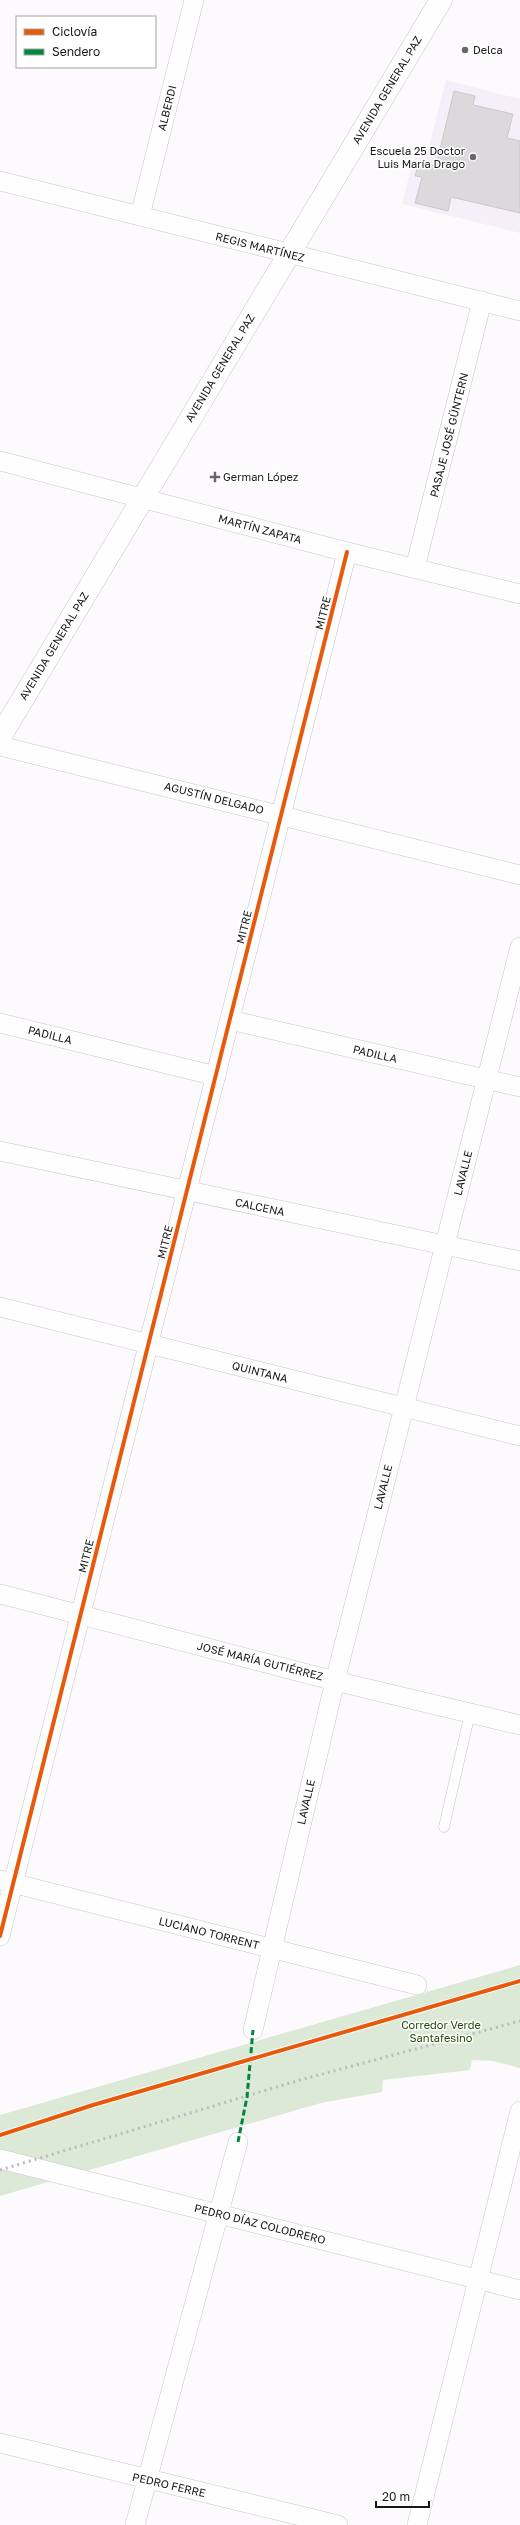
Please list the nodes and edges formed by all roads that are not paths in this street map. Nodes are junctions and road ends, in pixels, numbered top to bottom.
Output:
1 (194, 0) edge
2 (441, 0) edge
3 (0, 181) edge
4 (140, 216) junction
5 (289, 254) junction
6 (482, 301) junction
7 (520, 311) edge
8 (0, 461) edge
9 (142, 498) junction
10 (347, 552) junction
11 (415, 568) junction
12 (520, 594) edge
13 (0, 737) edge
14 (0, 746) edge
15 (281, 815) junction
16 (520, 875) edge
17 (520, 947) edge
18 (230, 1020) junction
19 (0, 1023) edge
20 (216, 1076) junction
21 (486, 1079) junction
22 (520, 1087) edge
23 (0, 1151) edge
24 (187, 1192) junction
25 (445, 1245) junction
26 (520, 1261) edge
27 (0, 1307) edge
28 (149, 1344) junction
29 (403, 1407) junction
30 (520, 1436) edge
31 (0, 1594) edge
32 (80, 1615) junction
33 (335, 1680) junction
34 (470, 1714) junction
35 (520, 1725) edge
36 (444, 1827) dead end
37 (6, 1882) edge
38 (0, 1936) edge
39 (272, 1949) junction
40 (417, 1985) dead end
41 (253, 2030) dead end
42 (520, 2111) edge
43 (238, 2142) dead end
44 (0, 2159) edge
45 (220, 2213) junction
46 (477, 2279) junction
47 (520, 2290) edge
48 (0, 2443) edge
49 (145, 2480) junction
50 (135, 2525) edge
51 (338, 2525) edge
52 (417, 2525) edge

1 - 4 street, ALBERDI
2 - 5 main road, AVENIDA GENERAL PAZ
3 - 4 street, REGIS MARTÍNEZ
4 - 5 street, REGIS MARTÍNEZ
5 - 6 street, REGIS MARTÍNEZ
5 - 9 main road, AVENIDA GENERAL PAZ
6 - 7 street, REGIS MARTÍNEZ
6 - 11 street, PASAJE JOSÉ GÜNTERN
8 - 9 street, MARTÍN ZAPATA
9 - 10 street, MARTÍN ZAPATA
9 - 13 main road, AVENIDA GENERAL PAZ
10 - 11 street, MARTÍN ZAPATA
10 - 15 street, MITRE
11 - 12 street, MARTÍN ZAPATA
14 - 15 street, AGUSTÍN DELGADO
15 - 16 street, AGUSTÍN DELGADO
15 - 18 street, MITRE
17 - 21 street, LAVALLE
18 - 20 street, MITRE
18 - 21 street, PADILLA
19 - 20 street, PADILLA
20 - 24 street, MITRE
21 - 22 street, PADILLA
21 - 25 street, LAVALLE
23 - 24 street, CALCENA
24 - 25 street, CALCENA
24 - 28 street, MITRE
25 - 26 street, CALCENA
25 - 29 street, LAVALLE
27 - 28 street, QUINTANA
28 - 29 street, QUINTANA
28 - 32 street, MITRE
29 - 30 street, QUINTANA
29 - 33 street, LAVALLE
31 - 32 street, JOSÉ MARÍA GUTIÉRREZ
32 - 33 street, JOSÉ MARÍA GUTIÉRREZ
32 - 37 street, MITRE
33 - 34 street, JOSÉ MARÍA GUTIÉRREZ
33 - 39 street, LAVALLE
34 - 35 street, JOSÉ MARÍA GUTIÉRREZ
34 - 36 lane
37 - 38 street, MITRE
37 - 39 street, LUCIANO TORRENT
39 - 40 street, LUCIANO TORRENT
39 - 41 street, LAVALLE
42 - 46 street
43 - 45 street
44 - 45 street, PEDRO DÍAZ COLODRERO
45 - 46 street, PEDRO DÍAZ COLODRERO
45 - 49 street
46 - 47 street, PEDRO DÍAZ COLODRERO
46 - 52 street
48 - 49 street, PEDRO FERRE
49 - 50 street
49 - 51 street, PEDRO FERRE

